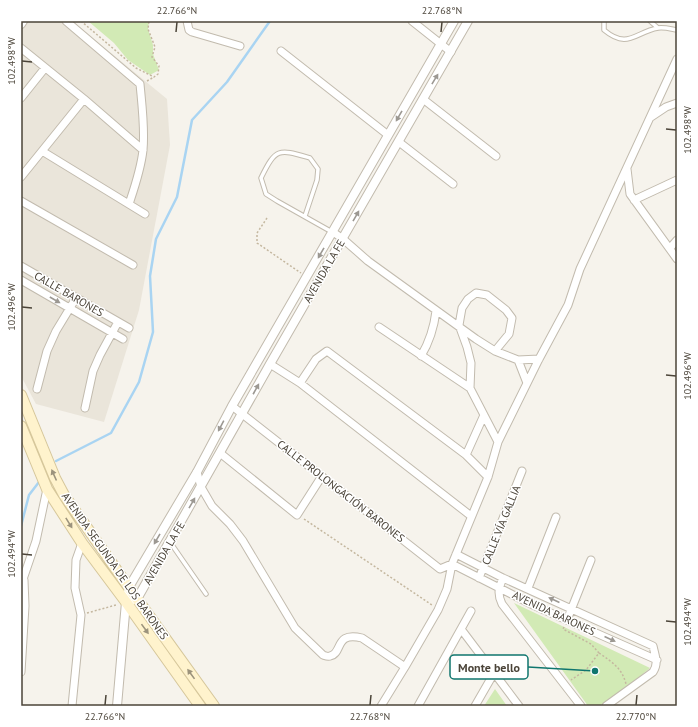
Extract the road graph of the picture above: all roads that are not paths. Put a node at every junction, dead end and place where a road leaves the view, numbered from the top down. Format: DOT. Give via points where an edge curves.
graph roads {
  1 [pos="23,21"];
  2 [pos="66,21"];
  3 [pos="187,21"];
  4 [pos="412,21"];
  5 [pos="454,21"];
  6 [pos="468,21"];
  7 [pos="604,21"];
  8 [pos="650,21"];
  9 [pos="21,24"];
  10 [pos="658,28"];
  11 [pos="677,30"];
  12 [pos="441,44"];
  13 [pos="240,46"];
  14 [pos="21,48"];
  15 [pos="281,51"];
  16 [pos="451,52"];
  17 [pos="677,59"];
  18 [pos="45,68"];
  19 [pos="21,98"];
  20 [pos="84,99"];
  21 [pos="422,99"];
  22 [pos="677,103"];
  23 [pos="650,118"];
  24 [pos="388,135"];
  25 [pos="399,142"];
  26 [pos="143,150"];
  27 [pos="42,151"];
  28 [pos="496,156"];
  29 [pos="627,167"];
  30 [pos="21,177"];
  31 [pos="677,180"];
  32 [pos="453,184"];
  33 [pos="21,200"];
  34 [pos="634,200"];
  35 [pos="129,204"];
  36 [pos="145,214"];
  37 [pos="305,216"];
  38 [pos="333,232"];
  39 [pos="343,239"];
  40 [pos="677,240"];
  41 [pos="670,248"];
  42 [pos="677,259"];
  43 [pos="133,265"];
  44 [pos="21,266"];
  45 [pos="30,271"];
  46 [pos="22,283"];
  47 [pos="76,298"];
  48 [pos="70,309"];
  49 [pos="436,311"];
  50 [pos="118,322"];
  51 [pos="459,326"];
  52 [pos="379,327"];
  53 [pos="129,328"];
  54 [pos="111,332"];
  55 [pos="123,339"];
  56 [pos="496,351"];
  57 [pos="421,356"];
  58 [pos="539,359"];
  59 [pos="518,360"];
  60 [pos="270,364"];
  61 [pos="300,383"];
  62 [pos="527,383"];
  63 [pos="470,388"];
  64 [pos="36,389"];
  65 [pos="21,395"];
  66 [pos="232,406"];
  67 [pos="84,408"];
  68 [pos="243,414"];
  69 [pos="484,415"];
  70 [pos="21,426"];
  71 [pos="498,442"];
  72 [pos="220,453"];
  73 [pos="466,455"];
  74 [pos="522,471"];
  75 [pos="197,472"];
  76 [pos="322,476"];
  77 [pos="488,476"];
  78 [pos="201,487"];
  79 [pos="47,489"];
  80 [pos="471,516"];
  81 [pos="556,517"];
  82 [pos="170,542"];
  83 [pos="82,543"];
  84 [pos="456,554"];
  85 [pos="592,560"];
  86 [pos="452,564"];
  87 [pos="484,568"];
  88 [pos="479,578"];
  89 [pos="503,578"];
  90 [pos="22,582"];
  91 [pos="129,587"];
  92 [pos="499,588"];
  93 [pos="528,588"];
  94 [pos="206,594"];
  95 [pos="137,599"];
  96 [pos="126,602"];
  97 [pos="572,609"];
  98 [pos="471,611"];
  99 [pos="567,620"];
  100 [pos="461,629"];
  101 [pos="656,660"];
  102 [pos="405,667"];
  103 [pos="21,672"];
  104 [pos="494,673"];
  105 [pos="196,704"];
  106 [pos="72,706"];
  107 [pos="117,706"];
  108 [pos="214,706"];
  109 [pos="381,706"];
  110 [pos="418,706"];
  111 [pos="475,706"];
  112 [pos="519,706"];
  113 [pos="581,706"];
  114 [pos="606,706"];
  1 -- 9 [label="street"];
  2 -- 26 [label="street" via="140,84"];
  3 -- 13 [label="street" via="192,32"];
  4 -- 12 [label="street"];
  5 -- 12 [label="street, AVENIDA LA FE"];
  6 -- 16 [label="street, AVENIDA LA FE"];
  7 -- 10 [label="lane" via="604,30 612,37 624,40"];
  8 -- 10 [label="lane"];
  10 -- 11 [label="lane"];
  12 -- 16 [label="street"];
  12 -- 24 [label="street, AVENIDA LA FE, one-way"];
  14 -- 18 [label="street"];
  15 -- 24 [label="street"];
  21 -- 16 [label="street, AVENIDA LA FE, one-way"];
  17 -- 23 [label="street"];
  18 -- 19 [label="street"];
  18 -- 20 [label="street"];
  20 -- 26 [label="street"];
  20 -- 27 [label="street"];
  21 -- 25 [label="street, AVENIDA LA FE"];
  21 -- 28 [label="street"];
  22 -- 23 [label="street"];
  23 -- 29 [label="street"];
  24 -- 38 [label="street, AVENIDA LA FE"];
  25 -- 32 [label="street"];
  39 -- 25 [label="street, AVENIDA LA FE, one-way"];
  26 -- 35 [label="street" via="138,179"];
  27 -- 30 [label="street"];
  27 -- 35 [label="street"];
  29 -- 34 [label="street" via="630,194"];
  29 -- 58 [label="street" via="580,269 568,305"];
  31 -- 34 [label="street"];
  33 -- 43 [label="street"];
  34 -- 41 [label="street"];
  35 -- 36 [label="street"];
  37 -- 37 [label="lane" via="266,194 261,178 276,154 287,151 310,158 318,169"];
  37 -- 38 [label="lane"];
  38 -- 39 [label="street"];
  38 -- 66 [label="street, AVENIDA LA FE, one-way"];
  39 -- 49 [label="street"];
  39 -- 60 [label="street, AVENIDA LA FE"];
  40 -- 41 [label="street"];
  41 -- 42 [label="street"];
  44 -- 45 [label="street, CALLE BARONES"];
  45 -- 46 [label="street"];
  45 -- 47 [label="street, CALLE BARONES"];
  46 -- 48 [label="street, CALLE BARONES, one-way"];
  47 -- 48 [label="street"];
  47 -- 50 [label="street, CALLE BARONES"];
  48 -- 54 [label="street, CALLE BARONES"];
  48 -- 64 [label="street" via="47,351"];
  49 -- 51 [label="street"];
  49 -- 57 [label="street" via="429,342"];
  50 -- 53 [label="street, CALLE BARONES"];
  50 -- 54 [label="street"];
  51 -- 56 [label="street"];
  51 -- 56 [label="street" via="462,308 468,299 476,293 487,295 512,318 509,334"];
  51 -- 63 [label="street" via="467,347"];
  52 -- 57 [label="street"];
  54 -- 55 [label="street, CALLE BARONES"];
  54 -- 67 [label="street" via="93,371"];
  56 -- 59 [label="street"];
  57 -- 63 [label="street"];
  58 -- 59 [label="street"];
  58 -- 62 [label="street"];
  59 -- 62 [label="street"];
  60 -- 61 [label="street"];
  68 -- 60 [label="street, AVENIDA LA FE, one-way"];
  61 -- 73 [label="street" via="316,359 327,351"];
  61 -- 80 [label="street"];
  62 -- 71 [label="street"];
  63 -- 69 [label="street"];
  91 -- 65 [label="main road, AVENIDA SEGUNDA DE LOS BARONES, one-way" via="79,517 55,478"];
  66 -- 68 [label="street, CALLE PROLONGACIÓN BARONES"];
  66 -- 75 [label="street, AVENIDA LA FE, one-way"];
  68 -- 72 [label="street, AVENIDA LA FE"];
  68 -- 76 [label="street, CALLE PROLONGACIÓN BARONES"];
  69 -- 71 [label="street"];
  69 -- 73 [label="street"];
  70 -- 79 [label="main road, AVENIDA SEGUNDA DE LOS BARONES"];
  71 -- 77 [label="street"];
  72 -- 76 [label="street" via="297,515"];
  72 -- 78 [label="street, AVENIDA LA FE"];
  73 -- 77 [label="street"];
  74 -- 87 [label="street, CALLE VÍA GALLIA"];
  75 -- 78 [label="street"];
  75 -- 91 [label="street, AVENIDA LA FE, one-way"];
  76 -- 86 [label="street, CALLE PROLONGACIÓN BARONES" via="440,569"];
  77 -- 80 [label="street"];
  82 -- 78 [label="street, AVENIDA LA FE, one-way"];
  78 -- 102 [label="street" via="212,506 243,541 295,628 323,655 334,654 342,641 354,636 362,638"];
  79 -- 83 [label="main road, AVENIDA SEGUNDA DE LOS BARONES, one-way"];
  79 -- 90 [label="street" via="36,541"];
  80 -- 84 [label="street"];
  81 -- 93 [label="street"];
  82 -- 94 [label="lane"];
  82 -- 95 [label="street, AVENIDA LA FE"];
  83 -- 96 [label="main road, AVENIDA SEGUNDA DE LOS BARONES"];
  83 -- 106 [label="street" via="76,560 75,588 81,615"];
  84 -- 86 [label="street"];
  84 -- 87 [label="street, AVENIDA BARONES"];
  85 -- 97 [label="street"];
  86 -- 88 [label="street, AVENIDA BARONES"];
  86 -- 102 [label="street" via="447,589 438,610"];
  87 -- 88 [label="street, CALLE VÍA GALLIA"];
  87 -- 89 [label="street, AVENIDA BARONES"];
  88 -- 92 [label="street, AVENIDA BARONES"];
  89 -- 92 [label="street"];
  89 -- 93 [label="street, AVENIDA BARONES"];
  90 -- 103 [label="street" via="25,606"];
  91 -- 95 [label="main road, AVENIDA SEGUNDA DE LOS BARONES"];
  91 -- 96 [label="street, AVENIDA LA FE"];
  92 -- 99 [label="street, AVENIDA BARONES"];
  92 -- 113 [label="street" via="502,604"];
  97 -- 93 [label="street, AVENIDA BARONES, one-way"];
  95 -- 96 [label="street"];
  108 -- 95 [label="main road, AVENIDA SEGUNDA DE LOS BARONES, one-way"];
  96 -- 105 [label="main road, AVENIDA SEGUNDA DE LOS BARONES, one-way"];
  96 -- 107 [label="street, AVENIDA LA FE"];
  97 -- 99 [label="street"];
  97 -- 101 [label="street, AVENIDA BARONES" via="653,646"];
  98 -- 100 [label="street"];
  99 -- 101 [label="street, AVENIDA BARONES, one-way"];
  100 -- 104 [label="street"];
  100 -- 110 [label="street"];
  101 -- 114 [label="street" via="656,667 652,672"];
  102 -- 109 [label="street"];
  104 -- 111 [label="street"];
  104 -- 112 [label="street"];
}
